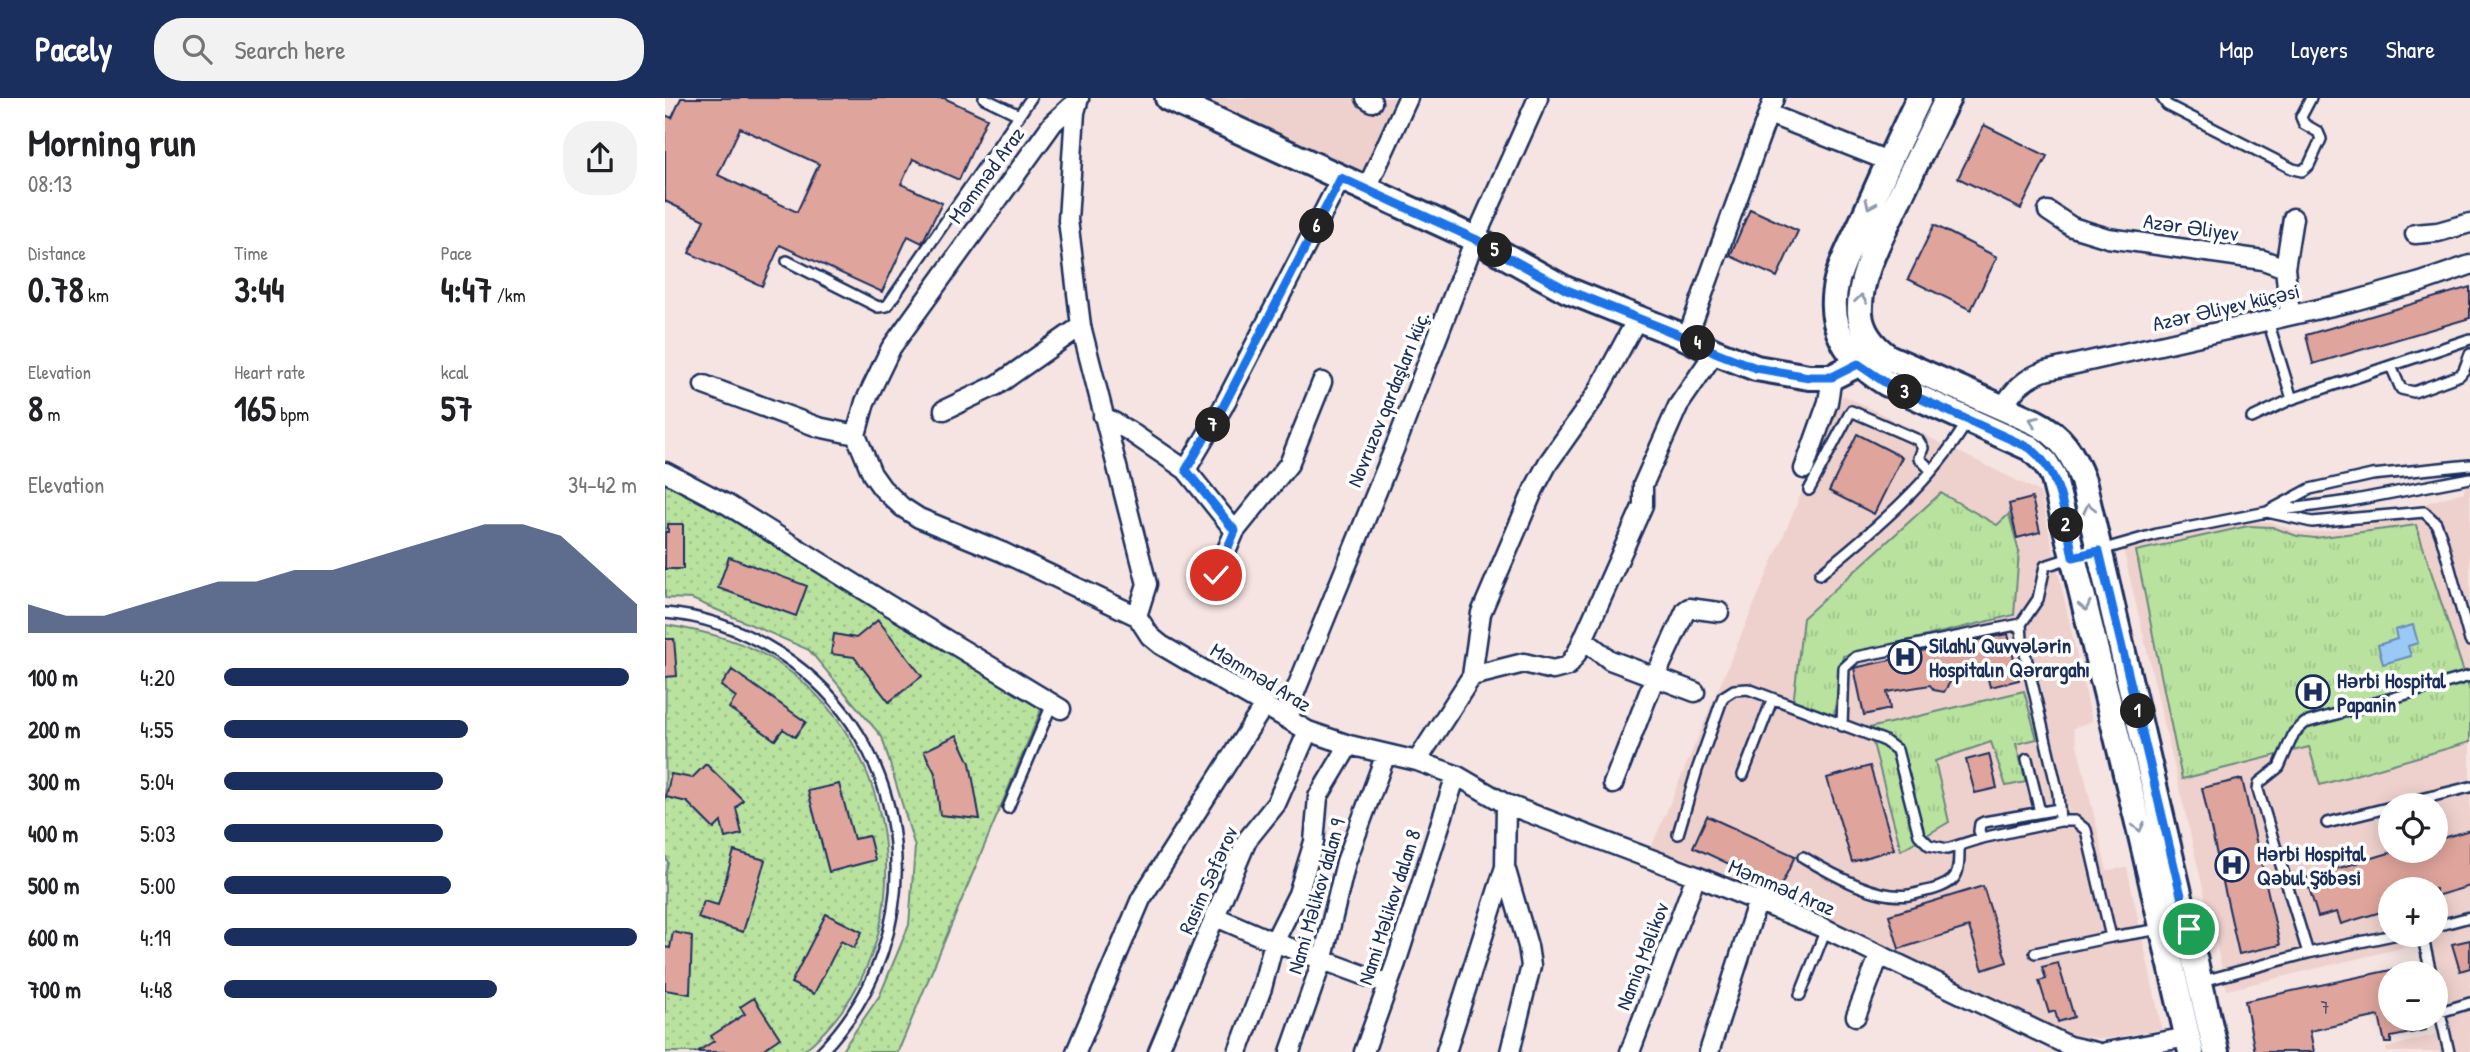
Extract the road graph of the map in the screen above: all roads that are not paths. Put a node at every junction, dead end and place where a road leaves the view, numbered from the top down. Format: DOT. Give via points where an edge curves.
graph roads {
  1 [pos="984,98"];
  2 [pos="1031,98"];
  3 [pos="1079,98"];
  4 [pos="1168,98"];
  5 [pos="1408,98"];
  6 [pos="1538,98"];
  7 [pos="1919,98"];
  8 [pos="1948,98"];
  9 [pos="2162,98"];
  10 [pos="2311,98"];
  11 [pos="1771,106"];
  12 [pos="1019,115"];
  13 [pos="1888,161"];
  14 [pos="1341,178"];
  15 [pos="1367,188"];
  16 [pos="2047,211"];
  17 [pos="2293,218"];
  18 [pos="2470,223"];
  19 [pos="2416,234"];
  20 [pos="1475,239"];
  21 [pos="787,261"];
  22 [pos="2470,265"];
  23 [pos="2285,268"];
  24 [pos="2290,315"];
  25 [pos="1637,319"];
  26 [pos="2268,321"];
  27 [pos="1081,326"];
  28 [pos="1687,338"];
  29 [pos="2470,339"];
  30 [pos="1715,352"];
  31 [pos="2470,354"];
  32 [pos="1866,355"];
  33 [pos="2391,366"];
  34 [pos="1832,377"];
  35 [pos="1322,382"];
  36 [pos="704,385"];
  37 [pos="2292,399"];
  38 [pos="2003,407"];
  39 [pos="944,410"];
  40 [pos="1104,416"];
  41 [pos="2252,418"];
  42 [pos="1968,420"];
  43 [pos="856,435"];
  44 [pos="2470,465"];
  45 [pos="1804,469"];
  46 [pos="1186,470"];
  47 [pos="1931,470"];
  48 [pos="665,472"];
  49 [pos="2470,478"];
  50 [pos="1809,490"];
  51 [pos="2267,512"];
  52 [pos="1235,531"];
  53 [pos="2099,551"];
  54 [pos="2073,557"];
  55 [pos="1820,574"];
  56 [pos="1216,575"];
  57 [pos="1719,612"];
  58 [pos="665,613"];
  59 [pos="1137,616"];
  60 [pos="2021,624"];
  61 [pos="1583,639"];
  62 [pos="2470,641"];
  63 [pos="1472,676"];
  64 [pos="2470,676"];
  65 [pos="1655,677"];
  66 [pos="1695,692"];
  67 [pos="1772,700"];
  68 [pos="1265,704"];
  69 [pos="1057,706"];
  70 [pos="1290,720"];
  71 [pos="1842,726"];
  72 [pos="1308,731"];
  73 [pos="1349,745"];
  74 [pos="1386,754"];
  75 [pos="2027,759"];
  76 [pos="1417,761"];
  77 [pos="1456,775"];
  78 [pos="1743,775"];
  79 [pos="1613,784"];
  80 [pos="2470,787"];
  81 [pos="2446,793"];
  82 [pos="1506,804"];
  83 [pos="1008,808"];
  84 [pos="2059,809"];
  85 [pos="2378,810"];
  86 [pos="2040,812"];
  87 [pos="2060,821"];
  88 [pos="2327,823"];
  89 [pos="1678,834"];
  90 [pos="1982,838"];
  91 [pos="1959,847"];
  92 [pos="1803,856"];
  93 [pos="1505,867"];
  94 [pos="1696,876"];
  95 [pos="1758,900"];
  96 [pos="1216,916"];
  97 [pos="2470,917"];
  98 [pos="2448,923"];
  99 [pos="1826,929"];
  100 [pos="2163,929"];
  101 [pos="2111,937"];
  102 [pos="2378,938"];
  103 [pos="1274,942"];
  104 [pos="2035,953"];
  105 [pos="2308,954"];
  106 [pos="1879,956"];
  107 [pos="1323,958"];
  108 [pos="2201,981"];
  109 [pos="1388,984"];
  110 [pos="1800,995"];
  111 [pos="2470,1003"];
  112 [pos="2448,1010"];
  113 [pos="1856,1016"];
  114 [pos="2444,1031"];
  115 [pos="2189,1045"];
  116 [pos="2067,1049"];
  117 [pos="821,1052"];
  118 [pos="1076,1052"];
  119 [pos="1157,1052"];
  120 [pos="1238,1052"];
  121 [pos="1290,1052"];
  122 [pos="1364,1052"];
  123 [pos="1446,1052"];
  124 [pos="1510,1052"];
  125 [pos="1630,1052"];
  126 [pos="1709,1052"];
  127 [pos="2096,1052"];
  128 [pos="2106,1052"];
  129 [pos="2217,1052"];
  130 [pos="2449,1052"];
  1 -- 12 [label="lane"];
  2 -- 12 [label="lane"];
  3 -- 27 [label="street" via="1068,220"];
  3 -- 43 [label="street, Məmməd Araz" via="1053,123 891,348 865,402"];
  4 -- 14 [label="main road"];
  5 -- 15 [label="street"];
  6 -- 20 [label="street, Novruzov qardaşları küç."];
  7 -- 13 [label="main road"];
  32 -- 8 [label="main road, one-way" via="1868,337 1860,315 1862,289"];
  9 -- 10 [label="lane" via="2167,105 2302,171 2321,139 2301,117"];
  11 -- 13 [label="street"];
  11 -- 28 [label="street"];
  12 -- 21 [label="lane" via="887,306 878,307"];
  13 -- 32 [label="main road, one-way" via="1836,287 1834,309 1843,343"];
  14 -- 15 [label="main road"];
  14 -- 46 [label="street"];
  15 -- 20 [label="main road"];
  16 -- 23 [label="street, Azər Əliyev" via="2072,227 2108,239 2263,260"];
  17 -- 23 [label="street"];
  18 -- 19 [label="street"];
  20 -- 25 [label="main road" via="1567,290"];
  20 -- 70 [label="street, Novruzov qardaşları küç." via="1291,702"];
  22 -- 24 [label="street, Azər Əliyev küçəsi" via="2397,289"];
  23 -- 24 [label="street"];
  24 -- 26 [label="street, Azər Əliyev küçəsi"];
  25 -- 28 [label="main road"];
  25 -- 63 [label="street" via="1596,395 1534,489 1481,613"];
  26 -- 37 [label="lane"];
  26 -- 38 [label="street, Azər Əliyev küçəsi" via="2045,371 2019,385"];
  27 -- 39 [label="street" via="997,385"];
  27 -- 40 [label="street"];
  28 -- 30 [label="main road"];
  29 -- 33 [label="lane"];
  30 -- 34 [label="main road" via="1756,368"];
  30 -- 61 [label="street" via="1678,406 1643,485 1643,505"];
  31 -- 33 [label="lane" via="2459,375 2414,393 2401,389"];
  32 -- 34 [label="main road"];
  32 -- 38 [label="main road" via="1902,364"];
  32 -- 42 [label="main road" via="1886,383"];
  33 -- 37 [label="lane"];
  34 -- 45 [label="street"];
  35 -- 52 [label="street" via="1289,464"];
  36 -- 43 [label="street" via="818,427"];
  37 -- 41 [label="lane"];
  53 -- 38 [label="main road, one-way" via="2078,470 2062,441 2049,429"];
  40 -- 46 [label="street"];
  40 -- 59 [label="street" via="1147,584"];
  42 -- 47 [label="lane"];
  42 -- 54 [label="main road" via="2030,448 2045,462 2059,492"];
  43 -- 59 [label="street, Məmməd Araz" via="882,488 919,519 1002,552"];
  44 -- 51 [label="lane" via="2414,469 2310,489"];
  46 -- 52 [label="street"];
  47 -- 50 [label="lane" via="1919,458 1923,448 1918,440 1855,410"];
  47 -- 55 [label="lane" via="1871,532"];
  48 -- 69 [label="street" via="729,505"];
  49 -- 51 [label="lane"];
  51 -- 53 [label="lane"];
  51 -- 62 [label="lane" via="2312,522 2424,512 2441,536"];
  52 -- 56 [label="street"];
  53 -- 54 [label="main road"];
  53 -- 108 [label="main road"];
  54 -- 60 [label="lane" via="2043,568 2038,599"];
  54 -- 100 [label="main road, one-way"];
  57 -- 65 [label="street" via="1686,610"];
  58 -- 117 [label="lane" via="722,624 795,663 853,724 888,799 897,854 892,923 862,1001"];
  59 -- 68 [label="street, Məmməd Araz" via="1161,645"];
  60 -- 71 [label="lane" via="1856,657 1844,668"];
  60 -- 84 [label="lane"];
  61 -- 63 [label="street" via="1568,666 1561,669 1524,663"];
  61 -- 65 [label="street" via="1610,660"];
  63 -- 76 [label="street"];
  64 -- 105 [label="lane" via="2305,723 2294,733 2279,767 2259,783"];
  65 -- 66 [label="street"];
  65 -- 79 [label="street"];
  67 -- 71 [label="lane"];
  67 -- 78 [label="lane"];
  67 -- 89 [label="lane" via="1748,689 1723,697"];
  68 -- 70 [label="street, Məmməd Araz"];
  68 -- 118 [label="street" via="1141,899"];
  69 -- 83 [label="lane"];
  70 -- 72 [label="street, Məmməd Araz"];
  71 -- 91 [label="lane" via="1883,740 1897,750 1919,835 1929,845"];
  72 -- 73 [label="street, Məmməd Araz"];
  72 -- 96 [label="street, Rasim Səfərov" via="1276,804 1247,840"];
  73 -- 74 [label="street, Məmməd Araz"];
  73 -- 103 [label="street" via="1318,797 1314,842 1298,894"];
  74 -- 76 [label="street, Məmməd Araz"];
  74 -- 107 [label="street, Nami Məlikov dalan 9" via="1346,862"];
  75 -- 86 [label="lane"];
  76 -- 77 [label="street, Məmməd Araz"];
  77 -- 82 [label="street, Məmməd Araz"];
  77 -- 109 [label="street, Nami Məlikov dalan 8"];
  80 -- 81 [label="lane"];
  82 -- 93 [label="street"];
  82 -- 94 [label="street, Məmməd Araz"];
  84 -- 86 [label="lane"];
  84 -- 87 [label="lane"];
  85 -- 88 [label="lane"];
  86 -- 90 [label="lane" via="1984,822 1979,831"];
  87 -- 90 [label="lane"];
  87 -- 101 [label="lane" via="2075,821 2087,830"];
  90 -- 91 [label="lane"];
  91 -- 92 [label="lane" via="1954,880 1907,895 1878,894"];
  93 -- 123 [label="street"];
  93 -- 124 [label="street" via="1531,966"];
  94 -- 95 [label="street, Məmməd Araz"];
  94 -- 125 [label="street, Namiq Məlikov"];
  95 -- 99 [label="street, Məmməd Araz"];
  95 -- 126 [label="street"];
  96 -- 103 [label="street"];
  96 -- 119 [label="street, Rasim Səfərov"];
  97 -- 98 [label="lane"];
  99 -- 106 [label="street, Məmməd Araz"];
  99 -- 110 [label="lane"];
  100 -- 101 [label="lane"];
  100 -- 115 [label="main road"];
  101 -- 104 [label="lane"];
  102 -- 105 [label="lane"];
  103 -- 107 [label="street"];
  103 -- 120 [label="street"];
  105 -- 108 [label="lane"];
  106 -- 113 [label="street"];
  106 -- 116 [label="street, Məmməd Araz"];
  107 -- 109 [label="street"];
  107 -- 121 [label="street, Nami Məlikov dalan 9"];
  108 -- 129 [label="main road"];
  109 -- 122 [label="street, Nami Məlikov dalan 8"];
  111 -- 112 [label="lane"];
  114 -- 130 [label="lane"];
  115 -- 128 [label="street"];
  116 -- 127 [label="street, Məmməd Araz"];
}
